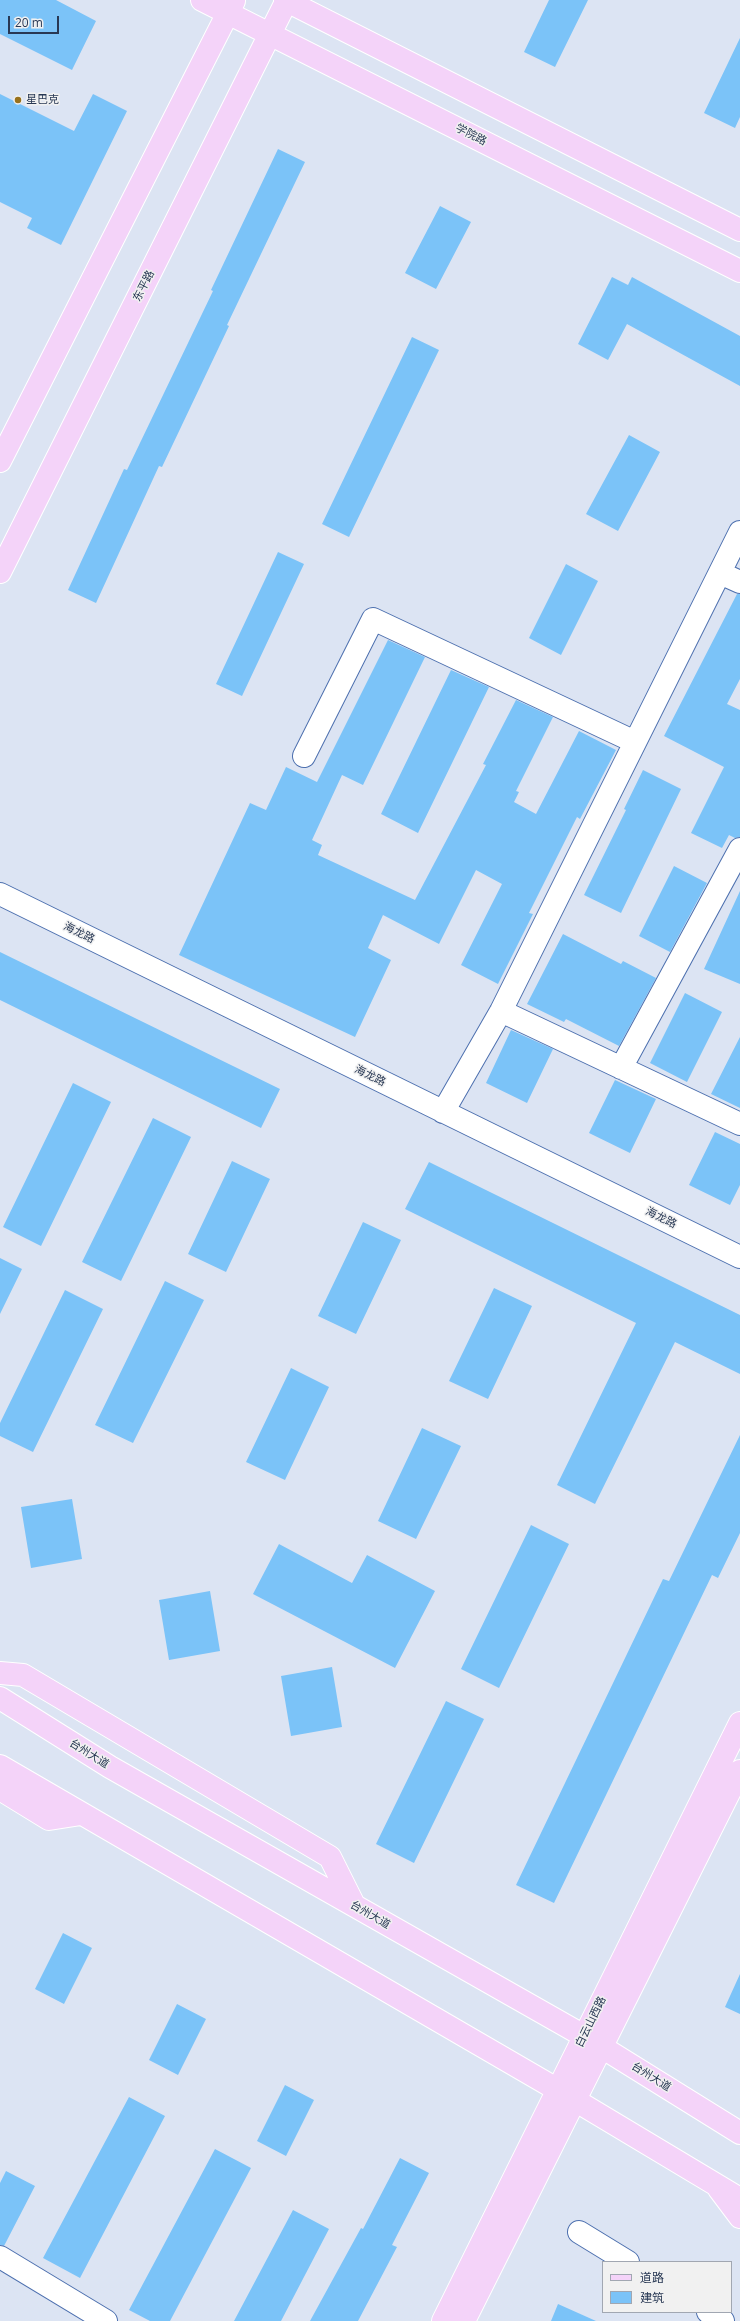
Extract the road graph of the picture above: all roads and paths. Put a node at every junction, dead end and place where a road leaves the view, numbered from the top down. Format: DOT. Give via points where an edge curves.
graph roads {
  1 [pos="202,0"];
  2 [pos="287,0"];
  3 [pos="231,7"];
  4 [pos="271,33"];
  5 [pos="740,230"];
  6 [pos="740,271"];
  7 [pos="0,461"];
  8 [pos="740,532"];
  9 [pos="0,572"];
  10 [pos="720,573"];
  11 [pos="740,582"];
  12 [pos="635,742"];
  13 [pos="304,756"];
  14 [pos="740,849"];
  15 [pos="0,894"];
  16 [pos="501,1011"];
  17 [pos="621,1068"];
  18 [pos="443,1112"];
  19 [pos="740,1124"];
  20 [pos="740,1257"];
  21 [pos="0,1673"];
  22 [pos="0,1698"];
  23 [pos="740,1722"];
  24 [pos="0,1766"];
  25 [pos="740,1771"];
  26 [pos="0,1789"];
  27 [pos="81,1814"];
  28 [pos="354,1906"];
  29 [pos="593,2042"];
  30 [pos="566,2095"];
  31 [pos="740,2133"];
  32 [pos="715,2184"];
  33 [pos="740,2198"];
  34 [pos="740,2217"];
  35 [pos="579,2232"];
  36 [pos="0,2257"];
  37 [pos="626,2261"];
  38 [pos="710,2313"];
  39 [pos="106,2321"];
  40 [pos="443,2321"];
  41 [pos="464,2321"];
  42 [pos="723,2321"];
  1 -- 3 [label="main road, 学院路"];
  2 -- 4 [label="main road, 东平路"];
  2 -- 5 [label="main road"];
  3 -- 4 [label="main road, 学院路"];
  3 -- 7 [label="main road"];
  4 -- 6 [label="main road, 学院路"];
  4 -- 9 [label="main road, 东平路"];
  8 -- 10 [label="street"];
  10 -- 11 [label="street"];
  10 -- 12 [label="street"];
  12 -- 13 [label="street" via="373,619"];
  12 -- 16 [label="street"];
  14 -- 17 [label="street"];
  15 -- 18 [label="street, 海龙路"];
  16 -- 17 [label="street"];
  16 -- 18 [label="street"];
  17 -- 19 [label="street"];
  18 -- 20 [label="street, 海龙路"];
  21 -- 28 [label="main road" via="23,1675 330,1857"];
  22 -- 28 [label="main road, 台州大道" via="110,1767"];
  23 -- 29 [label="main road, 白云山西路"];
  24 -- 27 [label="main road"];
  25 -- 29 [label="main road, 白云山西路"];
  26 -- 27 [label="main road" via="49,1819"];
  27 -- 30 [label="main road"];
  28 -- 29 [label="main road, 台州大道"];
  29 -- 30 [label="main road, 白云山西路"];
  29 -- 31 [label="main road, 台州大道"];
  30 -- 32 [label="main road"];
  30 -- 40 [label="main road, 白云山西路"];
  30 -- 41 [label="main road, 白云山西路"];
  32 -- 33 [label="main road"];
  32 -- 34 [label="main road"];
  35 -- 37 [label="street"];
  36 -- 39 [label="street"];
  38 -- 42 [label="street"];
}
